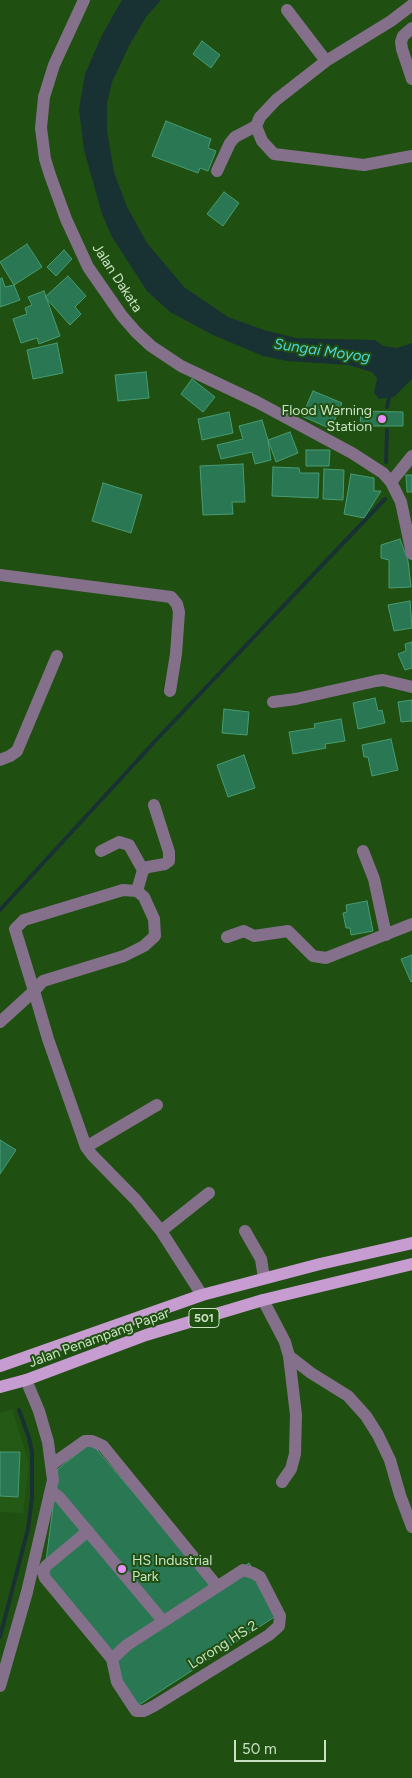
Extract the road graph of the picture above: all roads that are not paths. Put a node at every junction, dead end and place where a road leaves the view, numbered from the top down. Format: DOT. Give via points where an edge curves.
graph roads {
  1 [pos="84,0"];
  2 [pos="412,5"];
  3 [pos="287,10"];
  4 [pos="412,28"];
  5 [pos="326,61"];
  6 [pos="412,79"];
  7 [pos="256,126"];
  8 [pos="412,156"];
  9 [pos="217,171"];
  10 [pos="412,456"];
  11 [pos="392,482"];
  12 [pos="406,502"];
  13 [pos="412,554"];
  14 [pos="0,575"];
  15 [pos="57,656"];
  16 [pos="412,686"];
  17 [pos="170,691"];
  18 [pos="274,702"];
  19 [pos="0,760"];
  20 [pos="154,805"];
  21 [pos="101,851"];
  22 [pos="363,851"];
  23 [pos="143,870"];
  24 [pos="137,891"];
  25 [pos="412,924"];
  26 [pos="386,934"];
  27 [pos="227,937"];
  28 [pos="34,991"];
  29 [pos="0,1022"];
  30 [pos="157,1105"];
  31 [pos="86,1147"];
  32 [pos="209,1193"];
  33 [pos="161,1231"];
  34 [pos="245,1231"];
  35 [pos="412,1243"];
  36 [pos="412,1264"];
  37 [pos="264,1278"];
  38 [pos="202,1295"];
  39 [pos="263,1300"];
  40 [pos="289,1356"];
  41 [pos="0,1366"];
  42 [pos="26,1380"];
  43 [pos="0,1387"];
  44 [pos="51,1465"];
  45 [pos="282,1482"];
  46 [pos="51,1491"];
  47 [pos="412,1527"];
  48 [pos="88,1531"];
  49 [pos="217,1586"];
  50 [pos="163,1621"];
  51 [pos="112,1659"];
  52 [pos="0,1686"];
  1 -- 11 [label="street, Jalan Dakata" via="40,93 42,143 50,175 88,267 112,304 151,346 181,366 352,453"];
  2 -- 5 [label="street"];
  3 -- 5 [label="street"];
  4 -- 6 [label="street" via="402,36 401,42"];
  5 -- 7 [label="street" via="276,100"];
  7 -- 8 [label="street" via="262,141 274,154 364,165"];
  7 -- 9 [label="street" via="230,143"];
  10 -- 11 [label="street"];
  11 -- 12 [label="street, Jalan Dakata"];
  12 -- 13 [label="street, Jalan Dakata"];
  14 -- 17 [label="street" via="171,597 179,612"];
  15 -- 19 [label="street" via="17,751"];
  16 -- 18 [label="street" via="383,680"];
  20 -- 23 [label="street" via="169,861"];
  21 -- 23 [label="street" via="119,842 129,845"];
  22 -- 26 [label="street" via="374,879"];
  23 -- 24 [label="street"];
  24 -- 28 [label="street" via="144,897 154,919 155,936 124,956 43,981"];
  24 -- 28 [label="street" via="123,890 24,920 15,929"];
  25 -- 26 [label="street"];
  26 -- 27 [label="street" via="326,958 313,956 288,931 254,936 244,931"];
  28 -- 29 [label="street"];
  28 -- 31 [label="street"];
  30 -- 31 [label="street"];
  31 -- 33 [label="street"];
  32 -- 33 [label="street"];
  33 -- 38 [label="street"];
  34 -- 37 [label="street" via="261,1259"];
  35 -- 37 [label="main road, Jalan Penampang Papar / 501"];
  36 -- 39 [label="main road, Jalan Penampang Papar / 501"];
  37 -- 38 [label="main road, Jalan Penampang Papar / 501"];
  38 -- 41 [label="main road, Jalan Penampang Papar / 501"];
  39 -- 40 [label="street"];
  39 -- 42 [label="main road, Jalan Penampang Papar / 501" via="146,1335"];
  40 -- 45 [label="street" via="296,1415 295,1454"];
  40 -- 47 [label="street" via="348,1396 366,1416 390,1460"];
  42 -- 43 [label="main road, Jalan Penampang Papar / 501"];
  42 -- 44 [label="street" via="39,1411"];
  44 -- 46 [label="street"];
  44 -- 49 [label="street" via="85,1441 92,1440 103,1446"];
  46 -- 48 [label="street"];
  46 -- 52 [label="street"];
  48 -- 50 [label="street"];
  48 -- 51 [label="street" via="46,1566 44,1578"];
  49 -- 50 [label="street, Lorong HS 2"];
  49 -- 51 [label="street, Lorong HS 2" via="243,1570 260,1577 279,1614 279,1626 144,1711 136,1711 117,1682"];
  50 -- 51 [label="street, Lorong HS 2"];
}
